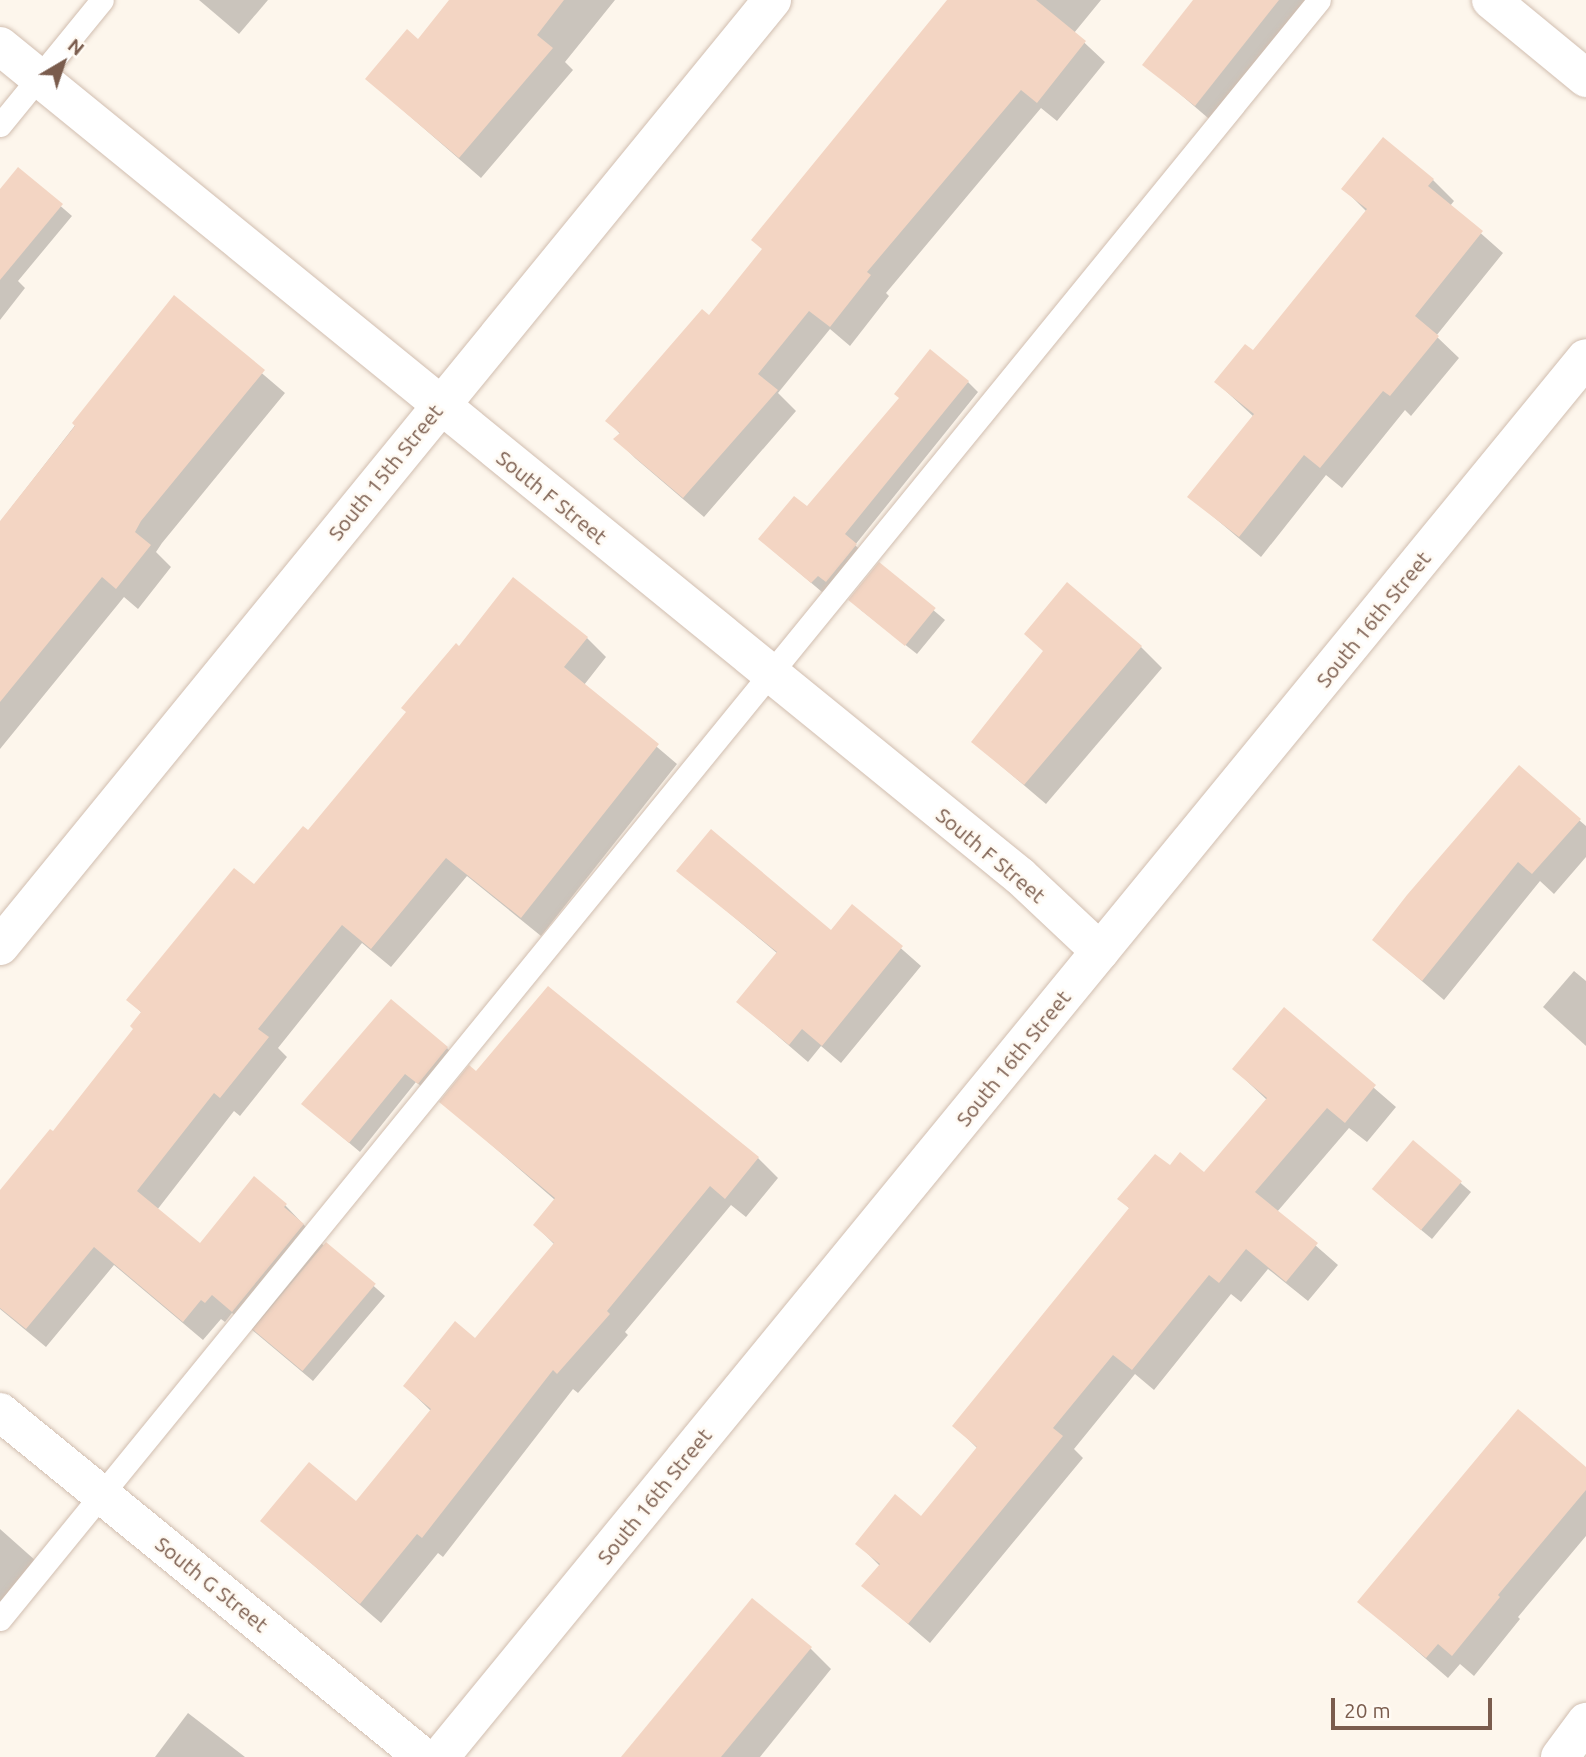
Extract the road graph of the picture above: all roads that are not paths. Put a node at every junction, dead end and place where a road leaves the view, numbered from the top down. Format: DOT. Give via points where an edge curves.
graph roads {
  1 [pos="102,0"];
  2 [pos="772,0"];
  3 [pos="1319,0"];
  4 [pos="1491,0"];
  5 [pos="0,46"];
  6 [pos="39,78"];
  7 [pos="1586,78"];
  8 [pos="0,125"];
  9 [pos="1586,358"];
  10 [pos="439,405"];
  11 [pos="770,673"];
  12 [pos="0,946"];
  13 [pos="1100,951"];
  14 [pos="0,1412"];
  15 [pos="103,1496"];
  16 [pos="0,1619"];
  17 [pos="1586,1722"];
  18 [pos="423,1757"];
  19 [pos="440,1757"];
  20 [pos="1560,1757"];
  1 -- 6 [label="lane"];
  2 -- 10 [label="street, South 15th Street"];
  3 -- 11 [label="lane"];
  4 -- 7 [label="street"];
  5 -- 6 [label="street, South F Street"];
  6 -- 8 [label="lane"];
  6 -- 10 [label="street, South F Street"];
  9 -- 13 [label="street, South 16th Street"];
  10 -- 11 [label="street, South F Street"];
  10 -- 12 [label="street, South 15th Street"];
  11 -- 13 [label="street, South F Street" via="1020,876"];
  11 -- 15 [label="lane"];
  13 -- 19 [label="street, South 16th Street"];
  14 -- 15 [label="street, South G Street"];
  15 -- 16 [label="lane"];
  15 -- 18 [label="street, South G Street"];
  17 -- 20 [label="street"];
}
